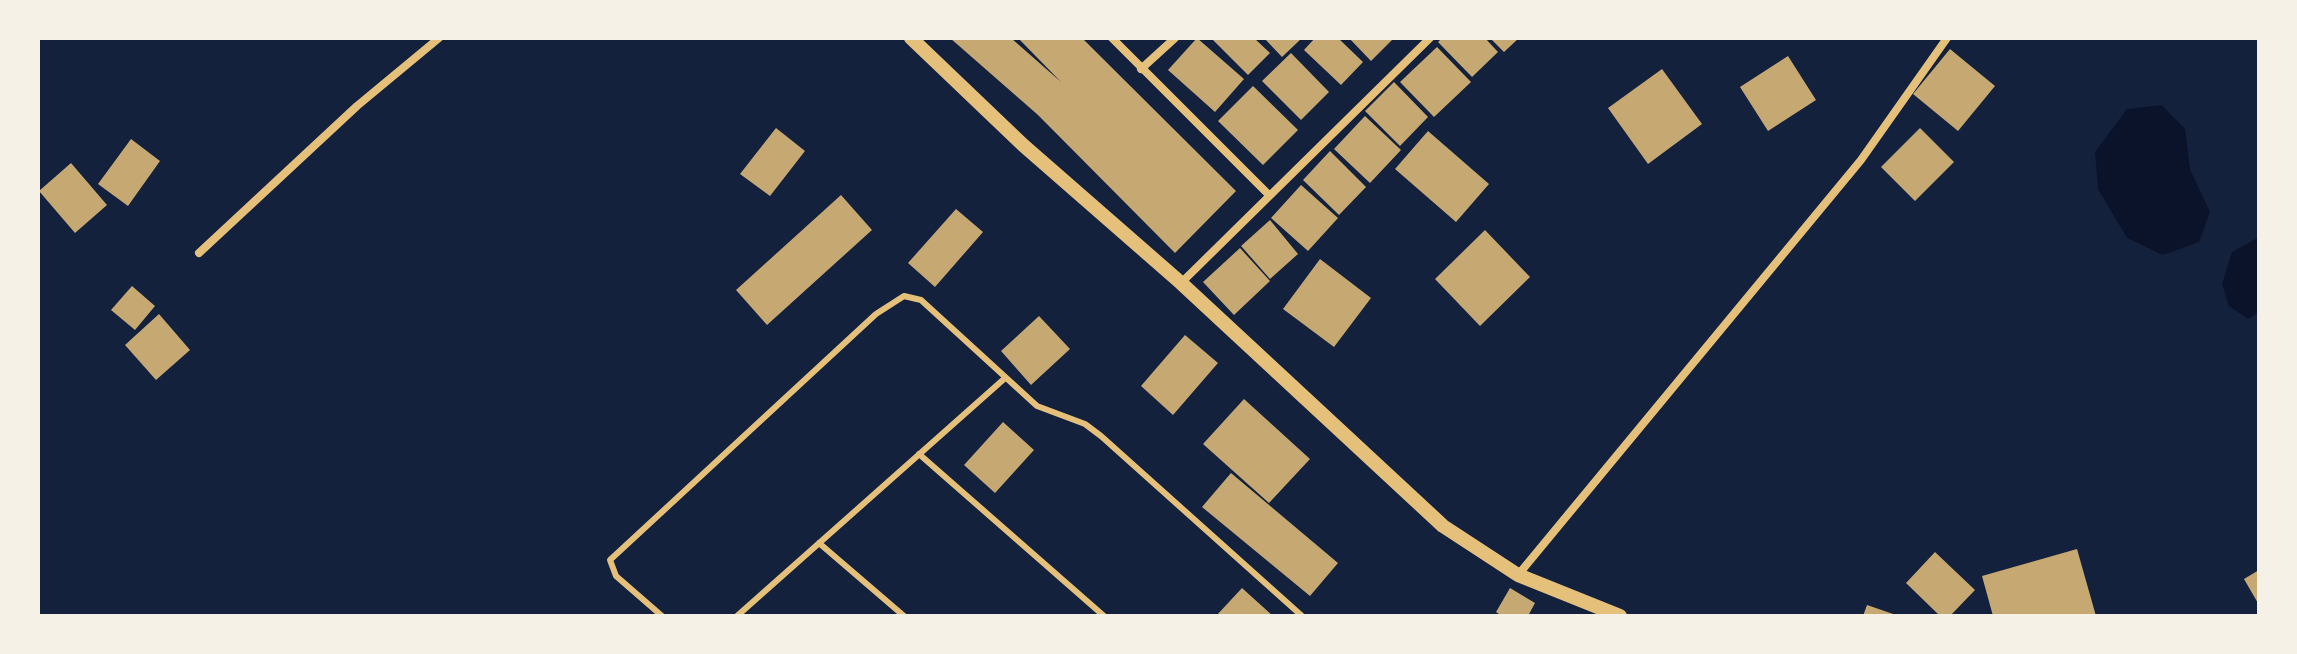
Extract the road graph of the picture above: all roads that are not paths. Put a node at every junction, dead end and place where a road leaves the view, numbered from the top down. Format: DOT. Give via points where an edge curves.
graph roads {
  1 [pos="439,38"];
  2 [pos="911,38"];
  3 [pos="1112,38"];
  4 [pos="1175,38"];
  5 [pos="1430,38"];
  6 [pos="1947,38"];
  7 [pos="1141,69"];
  8 [pos="1269,195"];
  9 [pos="199,253"];
  10 [pos="1181,283"];
  11 [pos="1004,379"];
  12 [pos="919,454"];
  13 [pos="819,543"];
  14 [pos="1518,575"];
  15 [pos="662,616"];
  16 [pos="737,616"];
  17 [pos="904,616"];
  18 [pos="1104,616"];
  19 [pos="1302,616"];
  20 [pos="1620,616"];
  1 -- 9 [label="street" via="357,106"];
  2 -- 10 [label="street"];
  3 -- 7 [label="street"];
  4 -- 7 [label="street"];
  5 -- 8 [label="street"];
  6 -- 14 [label="street" via="1861,160"];
  7 -- 8 [label="street"];
  8 -- 10 [label="street"];
  10 -- 14 [label="street" via="1443,526"];
  11 -- 12 [label="lane"];
  11 -- 15 [label="lane" via="921,300 894,299 610,560 616,576"];
  11 -- 19 [label="lane" via="1037,406 1085,424 1101,436"];
  12 -- 13 [label="lane"];
  12 -- 18 [label="lane"];
  13 -- 16 [label="lane"];
  13 -- 17 [label="lane"];
  14 -- 20 [label="street"];
}
